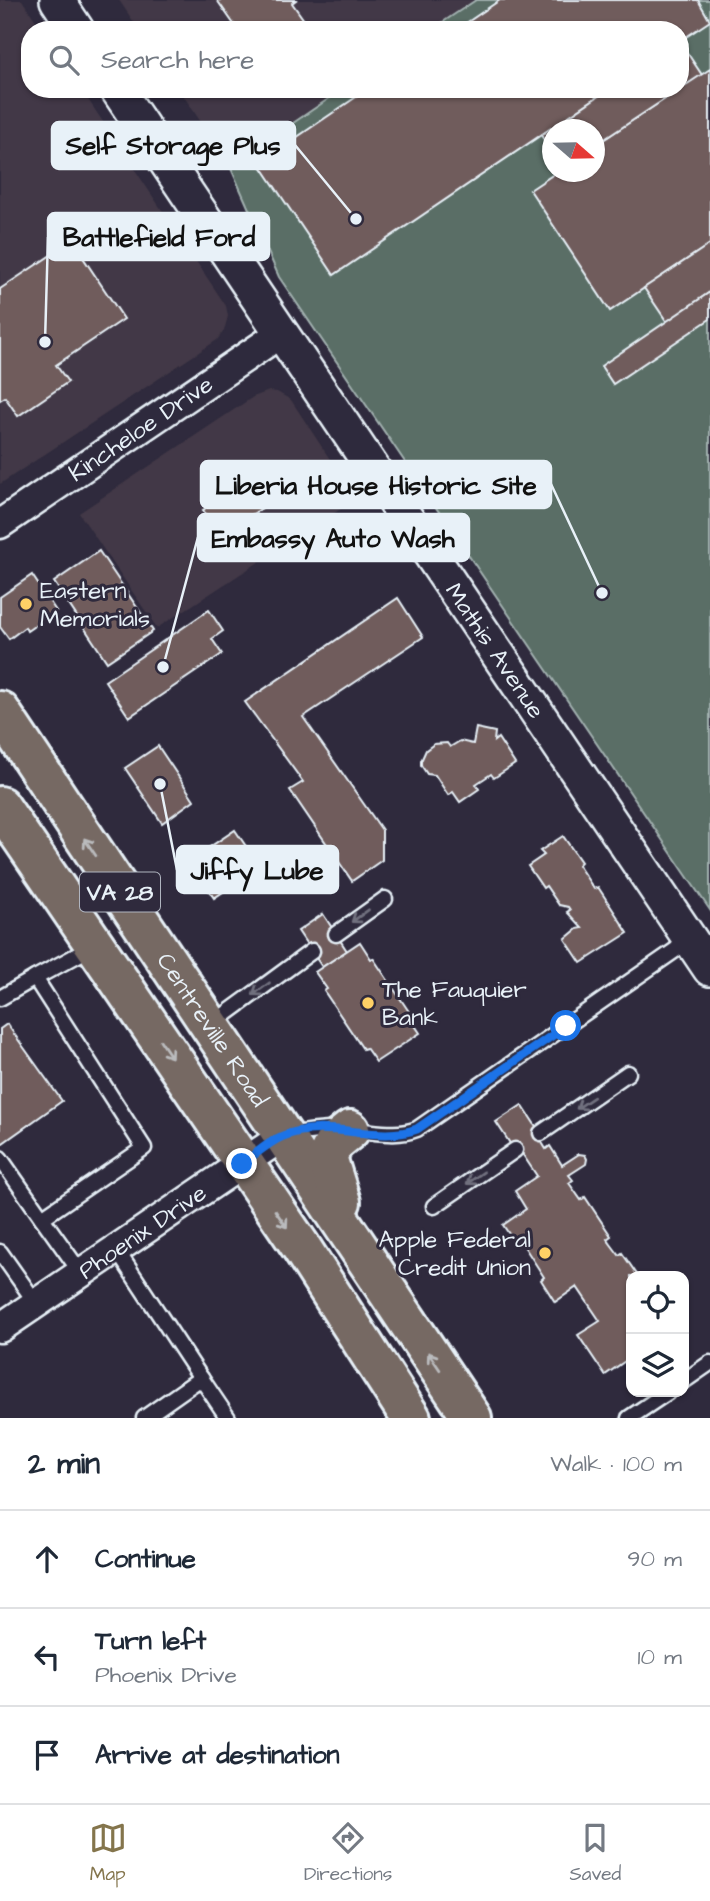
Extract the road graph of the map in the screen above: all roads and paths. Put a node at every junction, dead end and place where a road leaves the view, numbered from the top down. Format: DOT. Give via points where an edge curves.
graph roads {
  1 [pos="57,0"];
  2 [pos="71,21"];
  3 [pos="123,98"];
  4 [pos="281,333"];
  5 [pos="0,524"];
  6 [pos="0,711"];
  7 [pos="0,806"];
  8 [pos="385,899"];
  9 [pos="336,934"];
  10 [pos="690,940"];
  11 [pos="95,946"];
  12 [pos="312,951"];
  13 [pos="710,969"];
  14 [pos="35,978"];
  15 [pos="0,998"];
  16 [pos="209,1026"];
  17 [pos="628,1073"];
  18 [pos="350,1130"];
  19 [pos="541,1133"];
  20 [pos="283,1136"];
  21 [pos="515,1150"];
  22 [pos="0,1158"];
  23 [pos="242,1164"];
  24 [pos="434,1206"];
  25 [pos="42,1218"];
  26 [pos="351,1238"];
  27 [pos="116,1249"];
  28 [pos="0,1252"];
  29 [pos="81,1273"];
  30 [pos="36,1303"];
  31 [pos="0,1328"];
  32 [pos="710,1363"];
  33 [pos="201,1378"];
  34 [pos="689,1378"];
  35 [pos="660,1397"];
  36 [pos="144,1418"];
  37 [pos="228,1418"];
  38 [pos="411,1418"];
  39 [pos="472,1418"];
  40 [pos="629,1418"];
  1 -- 2 [label="street"];
  3 -- 4 [label="street, Mathis Avenue"];
  4 -- 5 [label="street, Kincheloe Drive"];
  4 -- 10 [label="street, Mathis Avenue"];
  16 -- 6 [label="highway, Centreville Road / VA 28, one-way"];
  7 -- 11 [label="highway, Centreville Road / VA 28"];
  8 -- 9 [label="lane, one-way"];
  10 -- 13 [label="street, Mathis Avenue"];
  10 -- 18 [label="lane" via="417,1129 400,1134"];
  11 -- 14 [label="lane"];
  11 -- 23 [label="highway, Centreville Road / VA 28, one-way"];
  12 -- 16 [label="lane, one-way"];
  14 -- 15 [label="lane"];
  14 -- 25 [label="lane" via="144,1148"];
  16 -- 20 [label="highway, Centreville Road / VA 28"];
  17 -- 19 [label="lane, one-way"];
  18 -- 20 [label="lane"];
  18 -- 26 [label="highway" via="334,1143 327,1157"];
  20 -- 23 [label="street, Phoenix Drive"];
  20 -- 26 [label="highway, Centreville Road / VA 28"];
  21 -- 24 [label="lane, one-way"];
  22 -- 25 [label="lane"];
  23 -- 27 [label="street, Phoenix Drive"];
  23 -- 38 [label="highway, Centreville Road / VA 28, one-way"];
  25 -- 29 [label="lane"];
  39 -- 26 [label="highway, Centreville Road / VA 28, one-way"];
  27 -- 29 [label="street, Phoenix Drive"];
  27 -- 33 [label="lane"];
  28 -- 30 [label="lane"];
  29 -- 30 [label="street, Phoenix Drive"];
  30 -- 31 [label="street, Phoenix Drive"];
  32 -- 34 [label="lane"];
  33 -- 36 [label="lane"];
  33 -- 37 [label="lane"];
  35 -- 40 [label="lane"];
}
